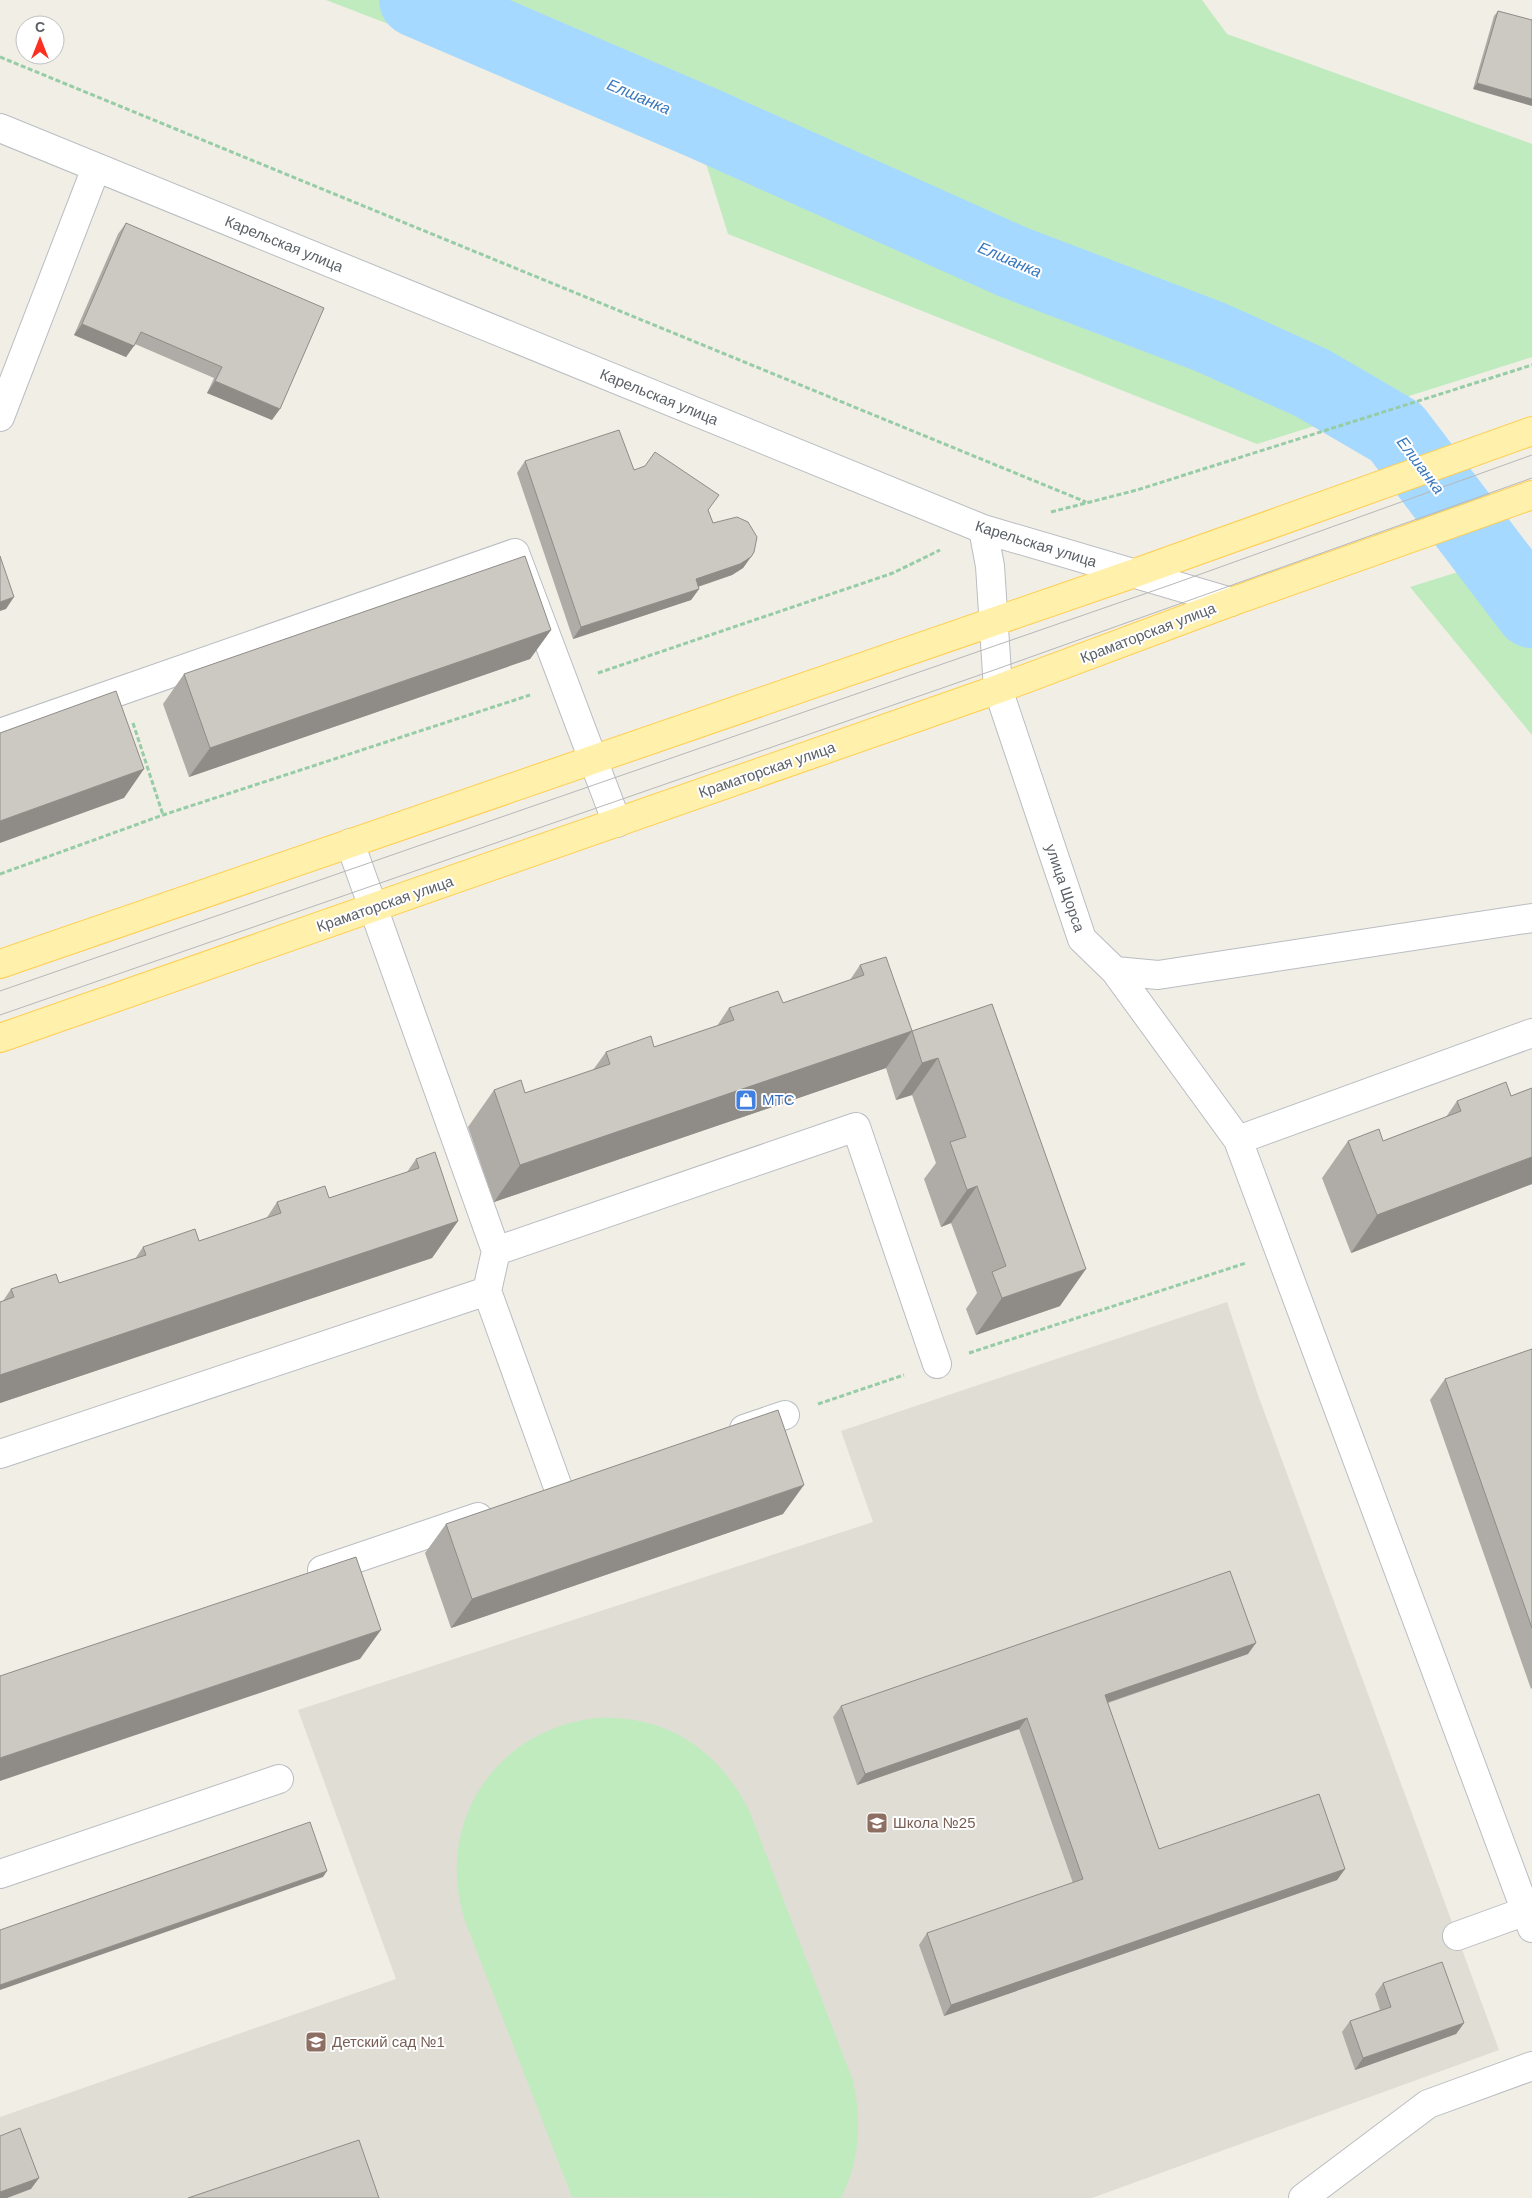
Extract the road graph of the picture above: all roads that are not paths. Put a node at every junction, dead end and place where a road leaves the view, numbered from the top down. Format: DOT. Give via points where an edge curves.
graph roads {
  1 [pos="0,128"];
  2 [pos="96,168"];
  3 [pos="0,417"];
  4 [pos="1532,431"];
  5 [pos="1532,495"];
  6 [pos="983,529"];
  7 [pos="1136,573"];
  8 [pos="1231,602"];
  9 [pos="994,621"];
  10 [pos="998,689"];
  11 [pos="0,732"];
  12 [pos="593,759"];
  13 [pos="617,823"];
  14 [pos="350,843"];
  15 [pos="374,908"];
  16 [pos="1532,918"];
  17 [pos="0,964"];
  18 [pos="1114,971"];
  19 [pos="1532,1033"];
  20 [pos="0,1038"];
  21 [pos="1238,1140"];
  22 [pos="496,1251"];
  23 [pos="487,1291"];
  24 [pos="937,1364"];
  25 [pos="785,1415"];
  26 [pos="719,1437"];
  27 [pos="0,1454"];
  28 [pos="587,1481"];
  29 [pos="502,1509"];
  30 [pos="303,1576"];
  31 [pos="279,1779"];
  32 [pos="1522,1871"];
  33 [pos="0,1874"];
  34 [pos="1529,1919"];
  35 [pos="1457,1936"];
  36 [pos="1532,2066"];
  37 [pos="1303,2198"];
  1 -- 2 [label="street, Карельская улица"];
  2 -- 3 [label="street"];
  2 -- 6 [label="street, Карельская улица"];
  4 -- 7 [label="main road"];
  5 -- 8 [label="main road, Краматорская улица"];
  6 -- 7 [label="street, Карельская улица"];
  6 -- 9 [label="street, улица Щорса" via="990,566"];
  7 -- 8 [label="street, Карельская улица"];
  7 -- 9 [label="main road"];
  8 -- 10 [label="main road, Краматорская улица"];
  9 -- 10 [label="street, улица Щорса"];
  9 -- 12 [label="main road"];
  10 -- 13 [label="main road, Краматорская улица"];
  10 -- 18 [label="street, улица Щорса" via="1082,939"];
  11 -- 12 [label="street" via="515,553"];
  12 -- 13 [label="street"];
  12 -- 14 [label="main road"];
  13 -- 15 [label="main road, Краматорская улица"];
  14 -- 15 [label="street"];
  14 -- 17 [label="main road"];
  15 -- 20 [label="main road, Краматорская улица"];
  15 -- 22 [label="street"];
  16 -- 18 [label="street" via="1158,975"];
  18 -- 21 [label="street, улица Щорса"];
  19 -- 21 [label="street"];
  21 -- 32 [label="street, улица Щорса"];
  22 -- 23 [label="street"];
  22 -- 24 [label="street" via="856,1127"];
  23 -- 27 [label="street"];
  23 -- 28 [label="street" via="549,1493"];
  25 -- 26 [label="street"];
  29 -- 30 [label="street"];
  31 -- 33 [label="street"];
  32 -- 34 [label="street, улица Щорса"];
  34 -- 35 [label="street"];
  36 -- 37 [label="street" via="1428,2104"];
}
